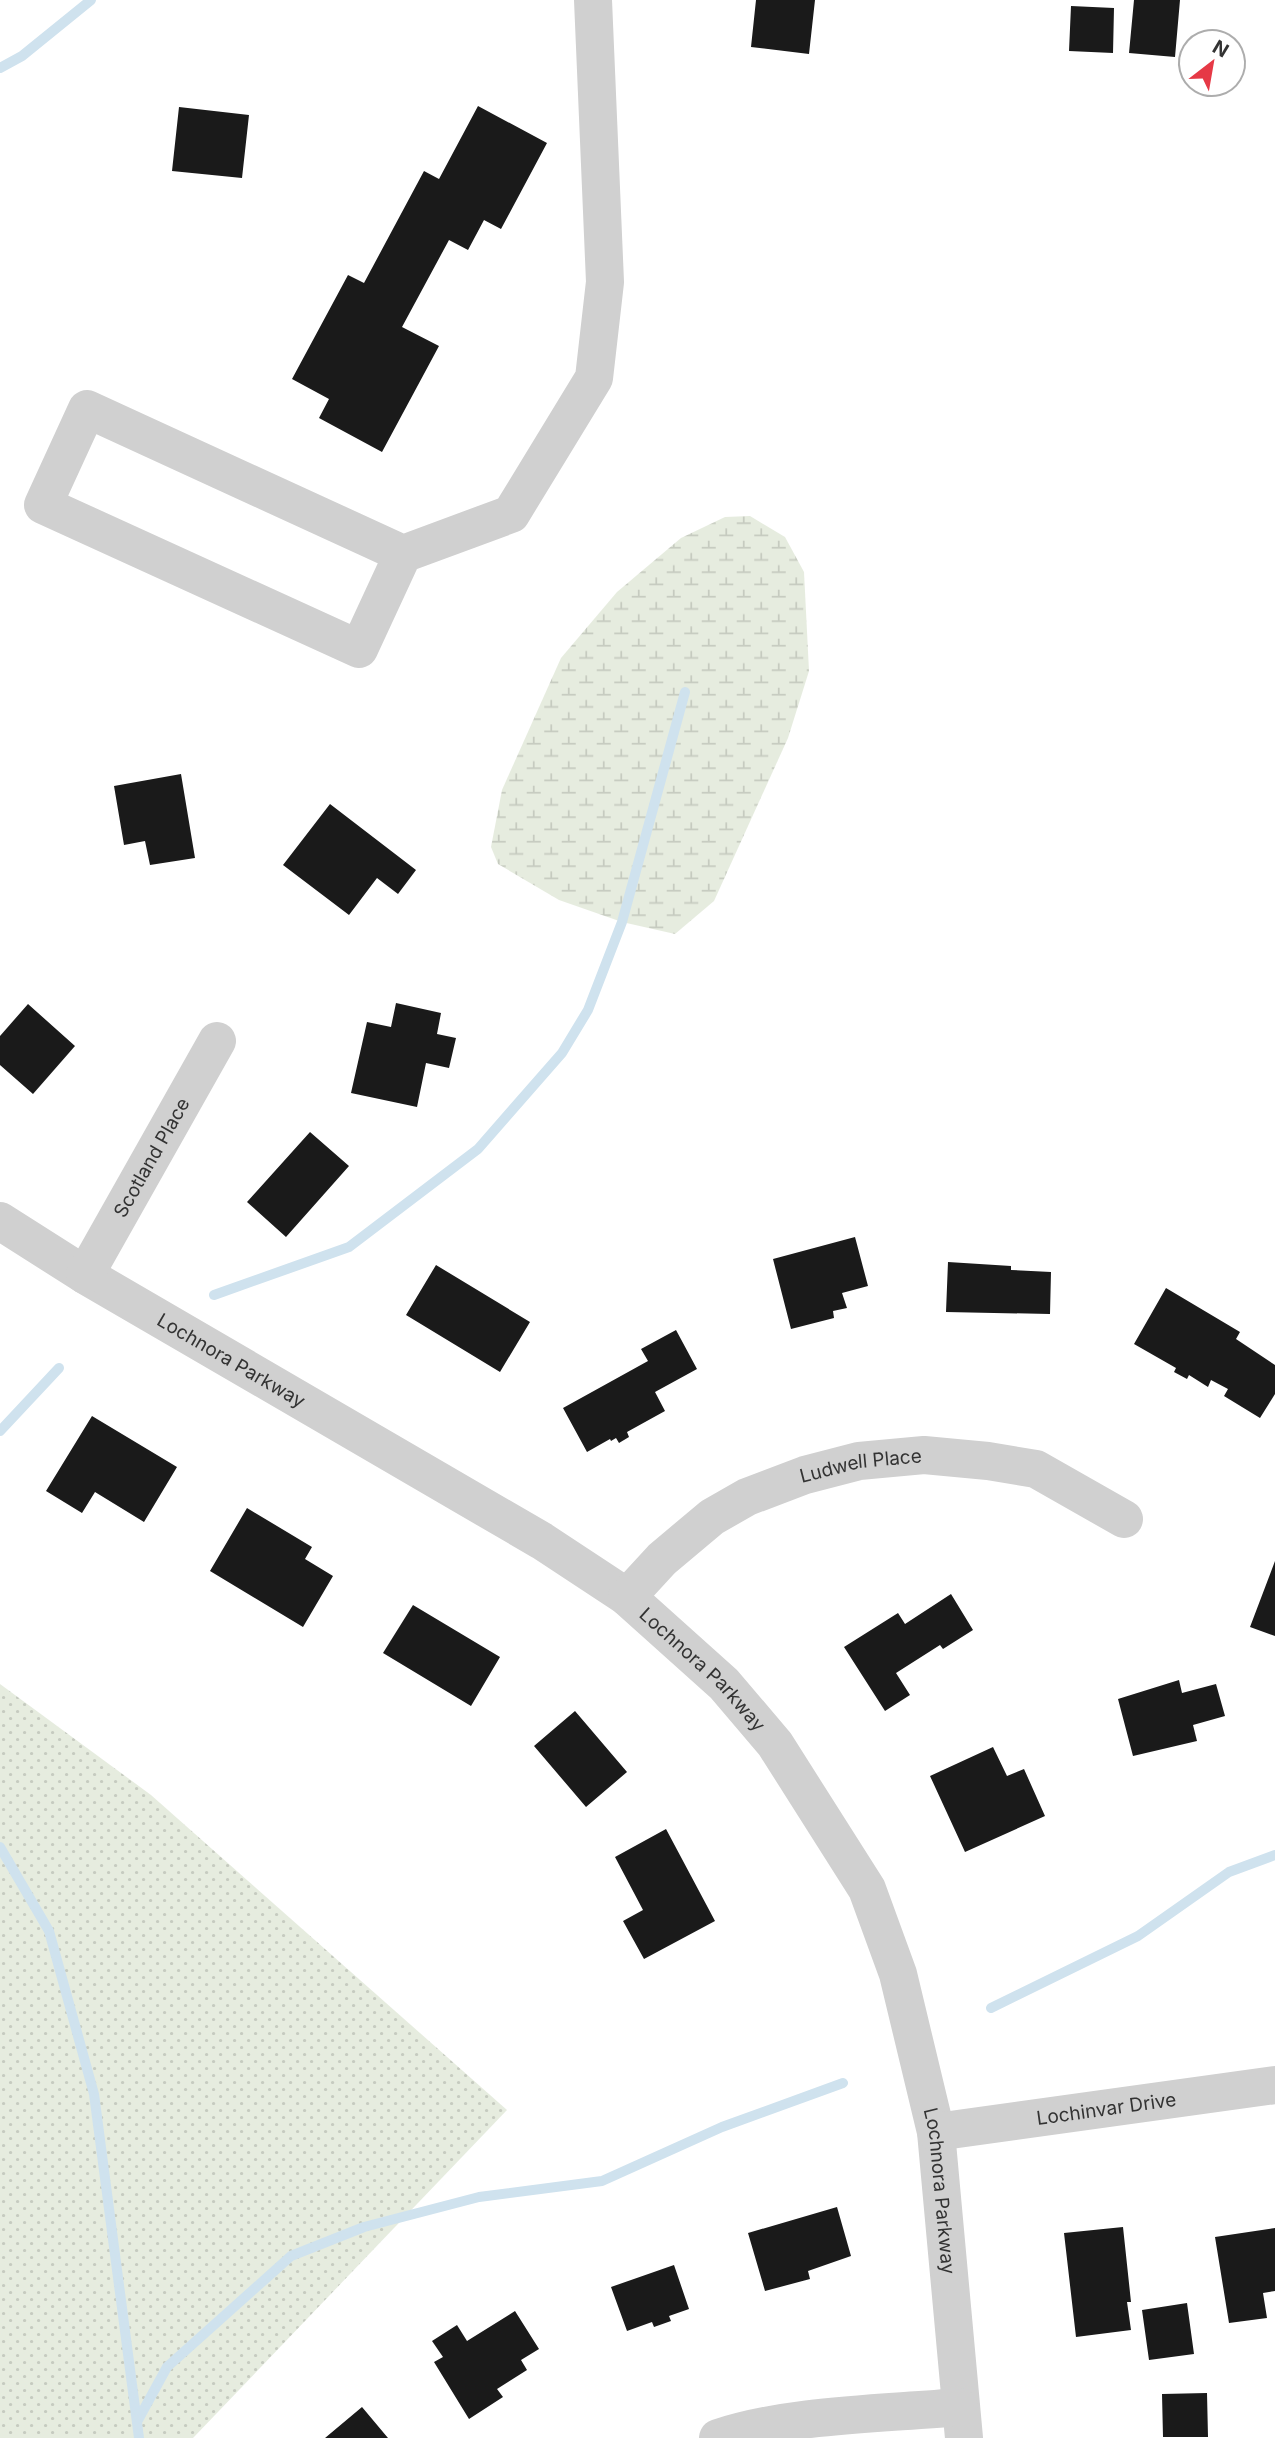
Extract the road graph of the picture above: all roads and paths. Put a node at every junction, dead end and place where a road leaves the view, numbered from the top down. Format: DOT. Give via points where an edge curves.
graph roads {
  1 [pos="593,0"];
  2 [pos="403,555"];
  3 [pos="217,1041"];
  4 [pos="0,1221"];
  5 [pos="85,1275"];
  6 [pos="1124,1519"];
  7 [pos="627,1597"];
  8 [pos="1275,2085"];
  9 [pos="936,2132"];
  10 [pos="962,2422"];
  11 [pos="718,2438"];
  1 -- 2 [label="street" via="605,282 594,378 511,514"];
  2 -- 2 [label="street" via="87,409 43,505 359,649"];
  3 -- 5 [label="street, Scotland Place"];
  4 -- 5 [label="street, Lochnora Parkway"];
  5 -- 7 [label="street, Lochnora Parkway" via="542,1541"];
  6 -- 7 [label="street, Ludwell Place" via="1036,1469 924,1455 859,1461 747,1497 712,1517 662,1559"];
  7 -- 9 [label="street, Lochnora Parkway" via="724,1684 775,1744 867,1889 898,1974"];
  8 -- 9 [label="street, Lochinvar Drive"];
  9 -- 10 [label="street, Lochnora Parkway"];
  10 -- 11 [label="street" via="812,2419"];
}
